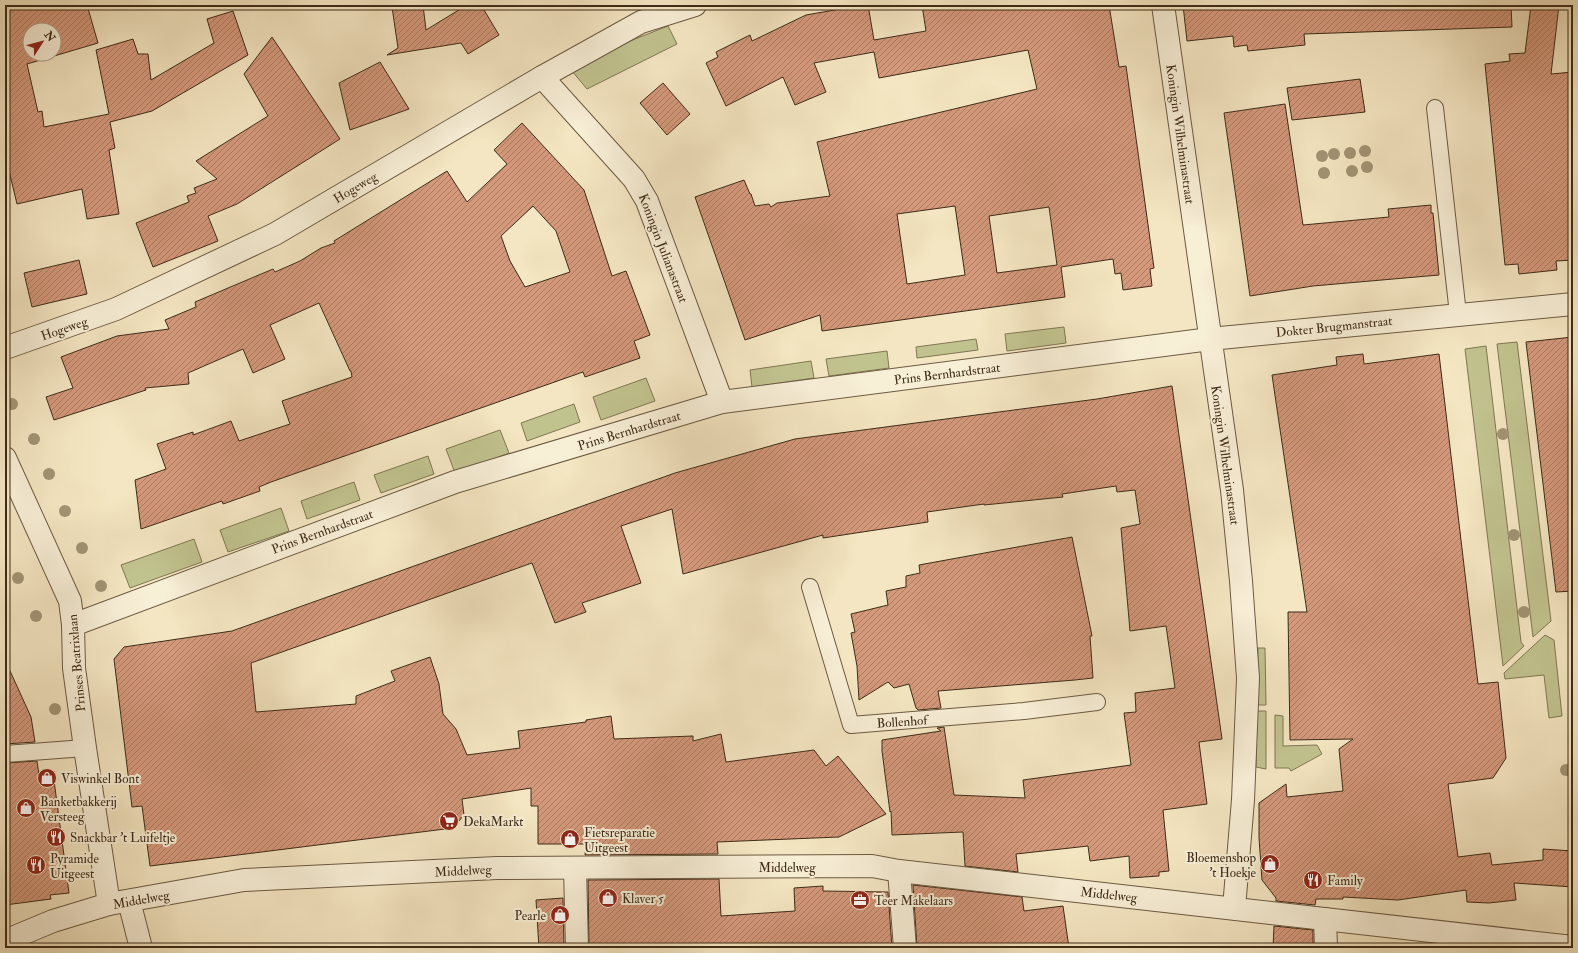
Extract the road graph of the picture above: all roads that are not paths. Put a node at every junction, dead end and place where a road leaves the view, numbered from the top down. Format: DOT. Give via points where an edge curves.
graph roads {
  1 [pos="695,5"];
  2 [pos="1163,5"];
  3 [pos="542,77"];
  4 [pos="1435,108"];
  5 [pos="1573,304"];
  6 [pos="1458,314"];
  7 [pos="1210,339"];
  8 [pos="5,348"];
  9 [pos="722,402"];
  10 [pos="5,458"];
  11 [pos="810,587"];
  12 [pos="73,625"];
  13 [pos="1097,702"];
  14 [pos="85,748"];
  15 [pos="5,754"];
  16 [pos="575,868"];
  17 [pos="898,871"];
  18 [pos="119,903"];
  19 [pos="1234,908"];
  20 [pos="1325,919"];
  21 [pos="5,941"];
  22 [pos="1573,947"];
  23 [pos="141,948"];
  24 [pos="577,948"];
  25 [pos="905,948"];
  26 [pos="1326,948"];
  1 -- 3 [label="street, Hogeweg" via="641,22"];
  2 -- 7 [label="street, Koningin Wilhelminastraat"];
  3 -- 8 [label="street, Hogeweg" via="275,234 116,309"];
  3 -- 9 [label="street, Koningin Julianastraat" via="634,179 648,201"];
  4 -- 6 [label="lane"];
  5 -- 6 [label="street, Dokter Brugmanstraat"];
  6 -- 7 [label="street, Dokter Brugmanstraat"];
  7 -- 9 [label="street, Prins Bernhardstraat"];
  7 -- 19 [label="street, Koningin Wilhelminastraat" via="1232,490 1248,678 1243,800"];
  9 -- 12 [label="street, Prins Bernhardstraat" via="455,482"];
  10 -- 12 [label="street, Prinses Beatrixlaan" via="70,601"];
  11 -- 13 [label="lane, Bollenhof" via="851,725 1024,712"];
  12 -- 14 [label="street, Prinses Beatrixlaan" via="74,668"];
  14 -- 15 [label="lane"];
  14 -- 18 [label="street, Prinses Beatrixlaan"];
  16 -- 17 [label="street, Middelweg" via="872,866"];
  16 -- 18 [label="street, Middelweg" via="497,868 244,880"];
  16 -- 24 [label="street"];
  17 -- 19 [label="street, Middelweg"];
  17 -- 25 [label="street"];
  18 -- 21 [label="street, Middelweg" via="53,921"];
  18 -- 23 [label="street, Prinses Beatrixlaan"];
  19 -- 20 [label="street, Middelweg"];
  20 -- 22 [label="street, Middelweg"];
  20 -- 26 [label="street"];
}
